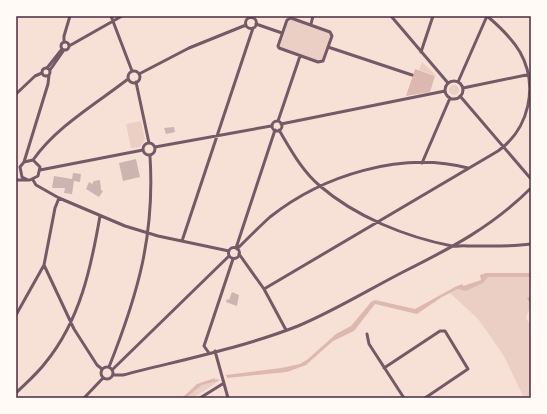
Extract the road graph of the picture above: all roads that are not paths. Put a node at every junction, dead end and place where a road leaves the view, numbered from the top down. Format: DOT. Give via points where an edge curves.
graph roads {
  1 [pos="70,16"];
  2 [pos="111,16"];
  3 [pos="122,16"];
  4 [pos="313,16"];
  5 [pos="391,16"];
  6 [pos="433,16"];
  7 [pos="487,16"];
  8 [pos="248,17"];
  9 [pos="255,17"];
  10 [pos="113,20"];
  11 [pos="256,24"];
  12 [pos="311,24"];
  13 [pos="246,25"];
  14 [pos="253,28"];
  15 [pos="282,33"];
  16 [pos="64,42"];
  17 [pos="69,46"];
  18 [pos="328,47"];
  19 [pos="63,49"];
  20 [pos="421,52"];
  21 [pos="300,56"];
  22 [pos="48,69"];
  23 [pos="132,71"];
  24 [pos="42,73"];
  25 [pos="139,74"];
  26 [pos="49,75"];
  27 [pos="412,75"];
  28 [pos="530,75"];
  29 [pos="128,79"];
  30 [pos="136,82"];
  31 [pos="458,82"];
  32 [pos="448,83"];
  33 [pos="463,88"];
  34 [pos="445,91"];
  35 [pos="16,94"];
  36 [pos="460,96"];
  37 [pos="450,98"];
  38 [pos="278,121"];
  39 [pos="282,124"];
  40 [pos="271,126"];
  41 [pos="277,130"];
  42 [pos="217,136"];
  43 [pos="149,143"];
  44 [pos="504,147"];
  45 [pos="155,148"];
  46 [pos="143,150"];
  47 [pos="150,156"];
  48 [pos="33,160"];
  49 [pos="24,162"];
  50 [pos="422,163"];
  51 [pos="20,168"];
  52 [pos="468,168"];
  53 [pos="16,170"];
  54 [pos="40,170"];
  55 [pos="531,178"];
  56 [pos="17,180"];
  57 [pos="28,180"];
  58 [pos="33,180"];
  59 [pos="16,184"];
  60 [pos="320,186"];
  61 [pos="531,188"];
  62 [pos="59,198"];
  63 [pos="100,216"];
  64 [pos="378,222"];
  65 [pos="149,234"];
  66 [pos="182,241"];
  67 [pos="531,244"];
  68 [pos="454,246"];
  69 [pos="236,248"];
  70 [pos="229,251"];
  71 [pos="239,254"];
  72 [pos="229,256"];
  73 [pos="233,259"];
  74 [pos="44,265"];
  75 [pos="264,289"];
  76 [pos="16,315"];
  77 [pos="71,323"];
  78 [pos="286,330"];
  79 [pos="367,334"];
  80 [pos="215,351"];
  81 [pos="209,352"];
  82 [pos="108,367"];
  83 [pos="384,368"];
  84 [pos="102,369"];
  85 [pos="112,370"];
  86 [pos="113,375"];
  87 [pos="103,378"];
  88 [pos="224,383"];
  89 [pos="16,393"];
  90 [pos="84,398"];
  91 [pos="200,398"];
  92 [pos="228,398"];
  93 [pos="404,398"];
  94 [pos="426,398"];
  1 -- 16 [label="street"];
  2 -- 10 [label="street"];
  3 -- 10 [label="street"];
  4 -- 12 [label="street"];
  5 -- 20 [label="street"];
  6 -- 20 [label="street"];
  7 -- 28 [label="street" via="518,49"];
  7 -- 31 [label="street"];
  8 -- 9 [label="street"];
  8 -- 13 [label="street"];
  9 -- 11 [label="street"];
  10 -- 17 [label="street"];
  10 -- 23 [label="street"];
  11 -- 14 [label="street"];
  11 -- 15 [label="street"];
  12 -- 15 [label="street" via="289,19"];
  12 -- 18 [label="street" via="330,32 332,36"];
  13 -- 14 [label="street"];
  13 -- 25 [label="street" via="189,48"];
  14 -- 42 [label="street"];
  15 -- 21 [label="street" via="279,48"];
  16 -- 17 [label="street"];
  16 -- 19 [label="street" via="61,44"];
  17 -- 19 [label="street"];
  18 -- 21 [label="street" via="321,62"];
  18 -- 27 [label="street"];
  19 -- 22 [label="street"];
  20 -- 32 [label="street"];
  21 -- 38 [label="street"];
  22 -- 24 [label="street" via="44,69"];
  22 -- 26 [label="street"];
  23 -- 25 [label="street"];
  23 -- 29 [label="street"];
  24 -- 26 [label="street" via="45,76"];
  24 -- 35 [label="street" via="35,76"];
  25 -- 30 [label="street" via="140,78"];
  26 -- 49 [label="street"];
  28 -- 33 [label="street"];
  28 -- 44 [label="street" via="526,113 519,129"];
  29 -- 30 [label="street"];
  29 -- 48 [label="street" via="66,126"];
  30 -- 43 [label="street"];
  31 -- 32 [label="street"];
  31 -- 33 [label="street"];
  32 -- 34 [label="street"];
  33 -- 36 [label="street"];
  34 -- 37 [label="street"];
  34 -- 39 [label="street"];
  36 -- 37 [label="street"];
  36 -- 44 [label="street"];
  37 -- 50 [label="street"];
  38 -- 39 [label="street"];
  38 -- 40 [label="street" via="274,121"];
  39 -- 41 [label="street"];
  40 -- 41 [label="street"];
  40 -- 42 [label="street"];
  41 -- 60 [label="street" via="294,157"];
  41 -- 69 [label="street"];
  42 -- 45 [label="street"];
  42 -- 66 [label="street"];
  43 -- 45 [label="street"];
  43 -- 46 [label="street"];
  44 -- 52 [label="street"];
  44 -- 55 [label="street"];
  45 -- 47 [label="street" via="155,153"];
  46 -- 47 [label="street"];
  46 -- 54 [label="street"];
  47 -- 65 [label="street" via="152,207"];
  48 -- 49 [label="street"];
  48 -- 54 [label="street"];
  49 -- 51 [label="street"];
  50 -- 52 [label="street"];
  50 -- 60 [label="street" via="369,170"];
  51 -- 53 [label="street"];
  51 -- 57 [label="street" via="22,177"];
  52 -- 64 [label="street"];
  54 -- 58 [label="street"];
  56 -- 57 [label="street"];
  56 -- 59 [label="street"];
  57 -- 58 [label="street"];
  58 -- 62 [label="street" via="36,185"];
  60 -- 64 [label="street"];
  60 -- 69 [label="street" via="270,218"];
  61 -- 68 [label="street" via="496,220"];
  62 -- 63 [label="street"];
  62 -- 74 [label="street"];
  63 -- 65 [label="street"];
  63 -- 77 [label="street" via="88,275"];
  64 -- 68 [label="street" via="412,235"];
  64 -- 75 [label="street"];
  65 -- 66 [label="street"];
  65 -- 82 [label="street" via="135,296"];
  66 -- 70 [label="street"];
  67 -- 68 [label="street"];
  68 -- 78 [label="street"];
  69 -- 70 [label="street"];
  69 -- 71 [label="street"];
  70 -- 72 [label="street"];
  71 -- 73 [label="street"];
  71 -- 75 [label="street"];
  72 -- 73 [label="street"];
  72 -- 85 [label="street"];
  73 -- 81 [label="street" via="204,346"];
  74 -- 76 [label="street"];
  74 -- 77 [label="street"];
  75 -- 78 [label="street"];
  77 -- 84 [label="street"];
  77 -- 89 [label="street" via="46,363"];
  78 -- 80 [label="street"];
  79 -- 83 [label="street" via="369,344"];
  80 -- 81 [label="street"];
  80 -- 88 [label="street"];
  81 -- 86 [label="street" via="123,375"];
  82 -- 84 [label="street"];
  82 -- 85 [label="street"];
  83 -- 93 [label="street"];
  83 -- 94 [label="street" via="440,331 445,331 468,369"];
  84 -- 87 [label="street"];
  85 -- 86 [label="street"];
  86 -- 87 [label="street" via="109,379"];
  87 -- 90 [label="street"];
  88 -- 91 [label="street"];
  88 -- 92 [label="street"];
}
